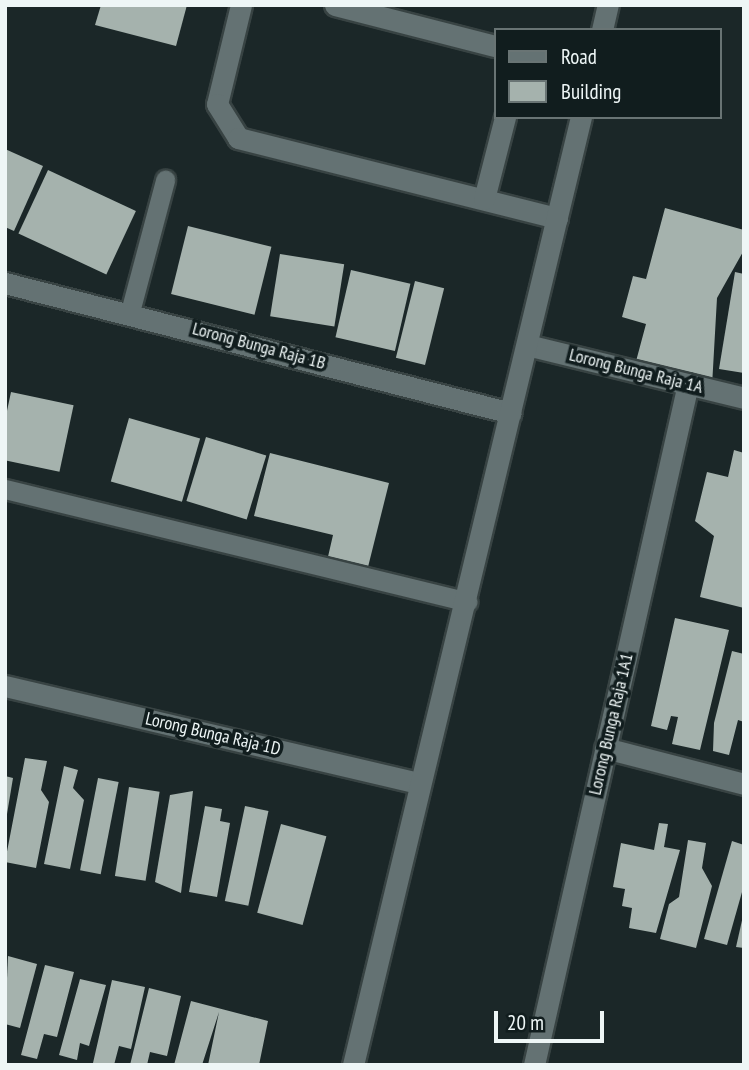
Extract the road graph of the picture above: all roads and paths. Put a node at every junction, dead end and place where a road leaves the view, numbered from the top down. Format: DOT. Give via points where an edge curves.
graph roads {
  1 [pos="241,5"];
  2 [pos="335,5"];
  3 [pos="608,5"];
  4 [pos="602,28"];
  5 [pos="494,46"];
  6 [pos="505,119"];
  7 [pos="581,119"];
  8 [pos="165,180"];
  9 [pos="485,199"];
  10 [pos="557,218"];
  11 [pos="5,283"];
  12 [pos="130,312"];
  13 [pos="527,345"];
  14 [pos="688,384"];
  15 [pos="744,398"];
  16 [pos="511,413"];
  17 [pos="5,489"];
  18 [pos="467,602"];
  19 [pos="5,686"];
  20 [pos="605,748"];
  21 [pos="420,783"];
  22 [pos="744,784"];
  23 [pos="353,1065"];
  24 [pos="534,1065"];
  1 -- 9 [label="street" via="217,104 238,138"];
  2 -- 5 [label="street"];
  3 -- 4 [label="street"];
  6 -- 9 [label="street"];
  7 -- 10 [label="street"];
  8 -- 12 [label="lane"];
  9 -- 10 [label="street"];
  10 -- 13 [label="street"];
  11 -- 12 [label="street, Lorong Bunga Raja 1B"];
  12 -- 16 [label="street, Lorong Bunga Raja 1B"];
  13 -- 14 [label="street, Lorong Bunga Raja 1A"];
  13 -- 16 [label="street"];
  14 -- 15 [label="street, Lorong Bunga Raja 1A"];
  14 -- 20 [label="street, Lorong Bunga Raja 1A1"];
  16 -- 18 [label="street"];
  17 -- 18 [label="lane"];
  18 -- 21 [label="street"];
  19 -- 21 [label="street, Lorong Bunga Raja 1D"];
  20 -- 22 [label="street"];
  20 -- 24 [label="street, Lorong Bunga Raja 1A1"];
  21 -- 23 [label="street"];
}
